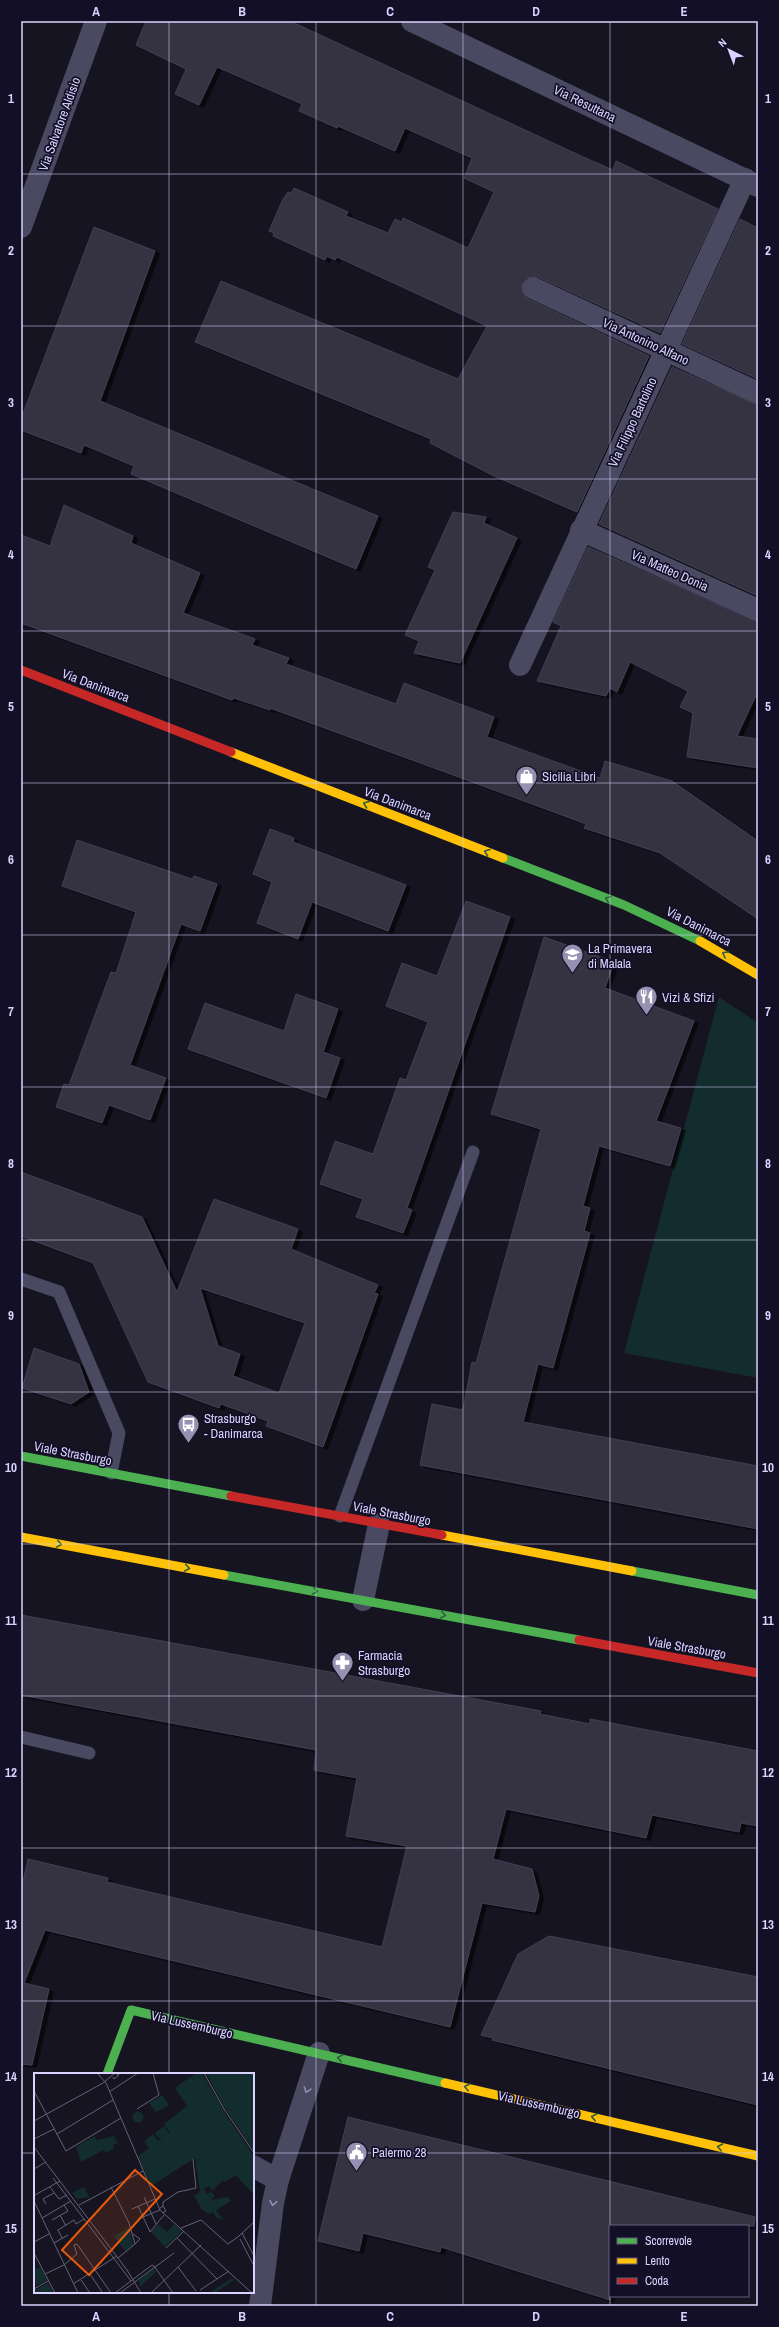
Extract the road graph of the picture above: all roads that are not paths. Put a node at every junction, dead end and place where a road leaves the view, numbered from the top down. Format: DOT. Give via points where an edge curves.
graph roads {
  1 [pos="96,21"];
  2 [pos="412,21"];
  3 [pos="751,183"];
  4 [pos="21,227"];
  5 [pos="533,288"];
  6 [pos="666,350"];
  7 [pos="758,393"];
  8 [pos="581,530"];
  9 [pos="758,610"];
  10 [pos="520,665"];
  11 [pos="21,670"];
  12 [pos="758,975"];
  13 [pos="473,1152"];
  14 [pos="21,1280"];
  15 [pos="21,1456"];
  16 [pos="111,1473"];
  17 [pos="340,1516"];
  18 [pos="379,1524"];
  19 [pos="21,1537"];
  20 [pos="758,1595"];
  21 [pos="363,1600"];
  22 [pos="758,1673"];
  23 [pos="21,1737"];
  24 [pos="89,1753"];
  25 [pos="319,2053"];
  26 [pos="107,2073"];
  27 [pos="758,2156"];
  28 [pos="254,2167"];
  29 [pos="278,2180"];
  30 [pos="260,2306"];
  1 -- 4 [label="street, Via Salvatore Aldisio"];
  2 -- 3 [label="street, Via Resuttana"];
  3 -- 6 [label="street, Via Filippo Bartolino"];
  5 -- 6 [label="street, Via Antonino Alfano"];
  6 -- 7 [label="street, Via Antonino Alfano"];
  6 -- 8 [label="street, Via Filippo Bartolino"];
  8 -- 9 [label="street, Via Matteo Donia"];
  8 -- 10 [label="street, Via Filippo Bartolino"];
  12 -- 11 [label="street, Via Danimarca, one-way" via="735,959 676,928 624,905"];
  13 -- 17 [label="lane"];
  14 -- 16 [label="lane" via="59,1292 119,1433"];
  15 -- 16 [label="street, Viale Strasburgo"];
  16 -- 17 [label="street, Viale Strasburgo"];
  17 -- 18 [label="street, Viale Strasburgo"];
  18 -- 20 [label="street, Viale Strasburgo"];
  18 -- 21 [label="street"];
  19 -- 21 [label="street, Viale Strasburgo, one-way"];
  21 -- 22 [label="street, Viale Strasburgo, one-way"];
  23 -- 24 [label="lane"];
  25 -- 26 [label="street, Via Lussemburgo" via="131,2010"];
  27 -- 25 [label="street, Via Lussemburgo, one-way"];
  25 -- 29 [label="street, one-way"];
  28 -- 29 [label="street"];
  29 -- 30 [label="street, one-way"];
}
